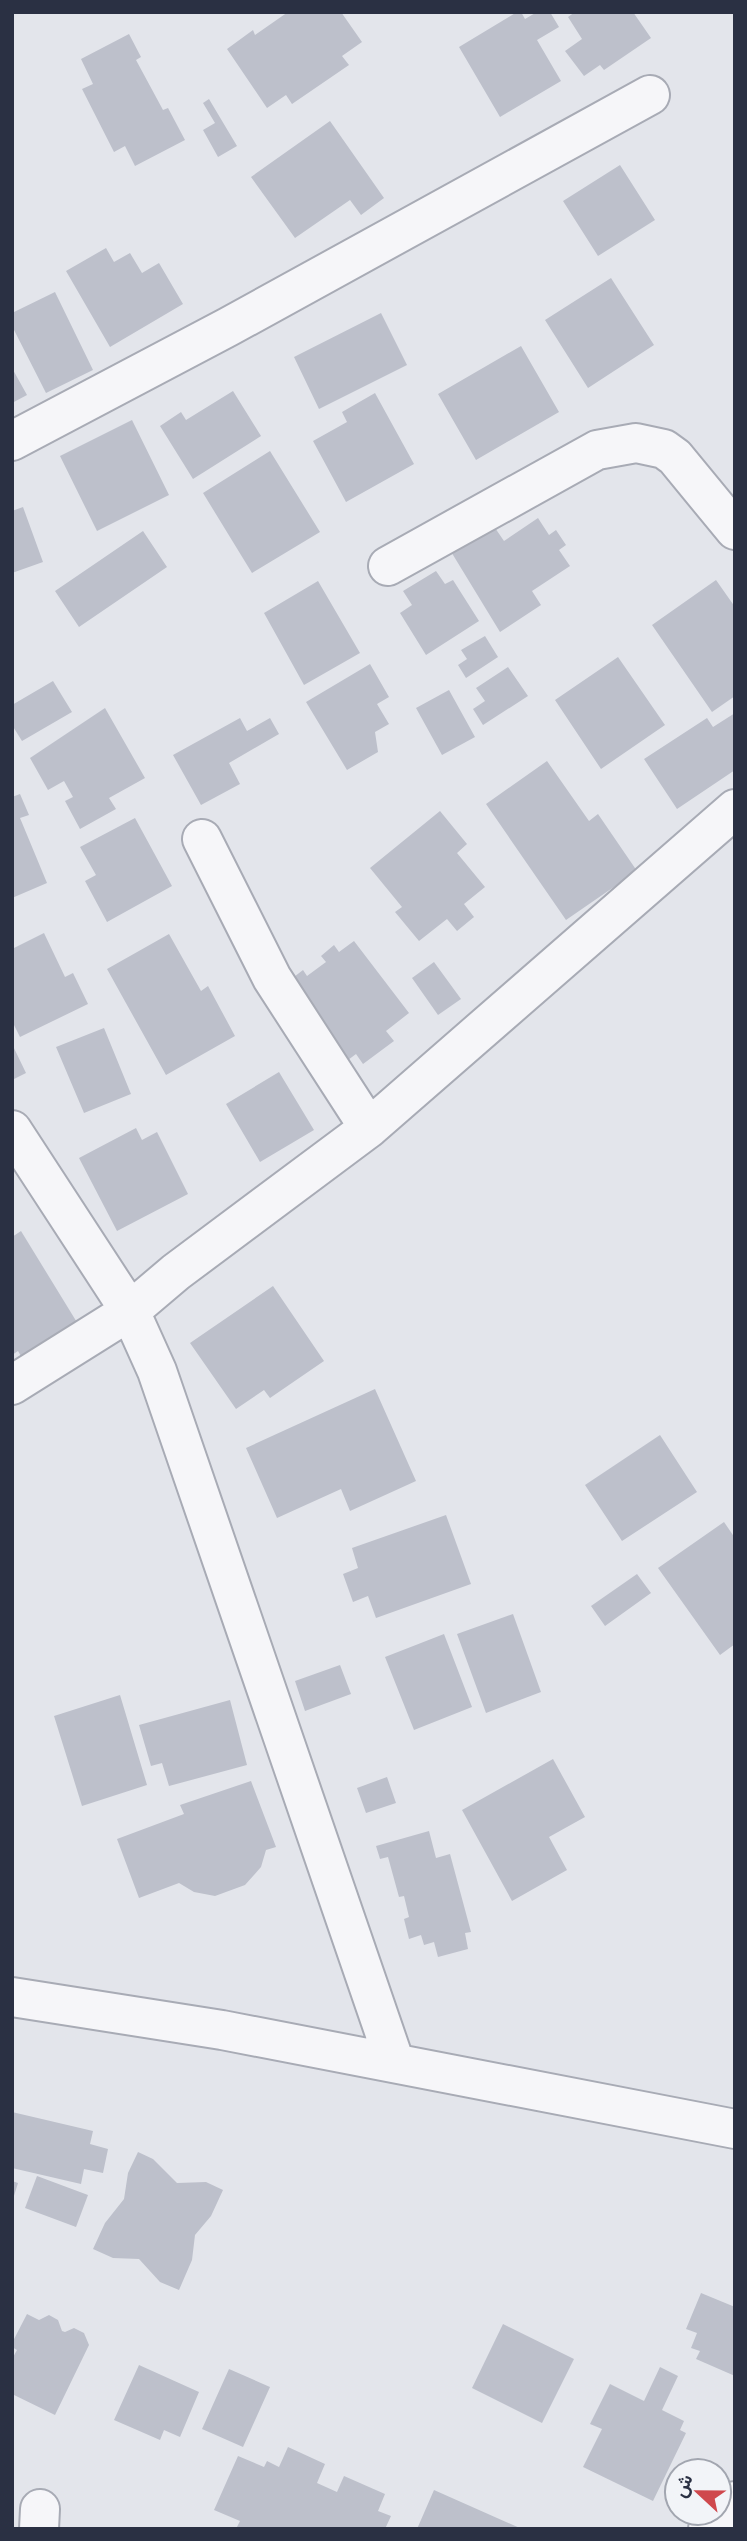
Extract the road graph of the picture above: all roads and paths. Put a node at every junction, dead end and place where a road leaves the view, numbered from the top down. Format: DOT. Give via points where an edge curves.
graph roads {
  1 [pos="650,95"];
  2 [pos="12,441"];
  3 [pos="735,530"];
  4 [pos="388,566"];
  5 [pos="735,809"];
  6 [pos="202,839"];
  7 [pos="369,1128"];
  8 [pos="12,1130"];
  9 [pos="130,1311"];
  10 [pos="12,1385"];
  11 [pos="12,1997"];
  12 [pos="395,2063"];
  13 [pos="735,2129"];
  14 [pos="735,2501"];
  15 [pos="708,2529"];
  1 -- 2 [label="street"];
  3 -- 4 [label="street" via="675,457 664,449 636,443 597,450"];
  5 -- 7 [label="street"];
  6 -- 7 [label="street" via="272,978"];
  7 -- 9 [label="street"];
  8 -- 9 [label="street"];
  9 -- 10 [label="street"];
  9 -- 12 [label="street" via="157,1371"];
  11 -- 12 [label="street"];
  12 -- 13 [label="street"];
  14 -- 15 [label="street"];
}
